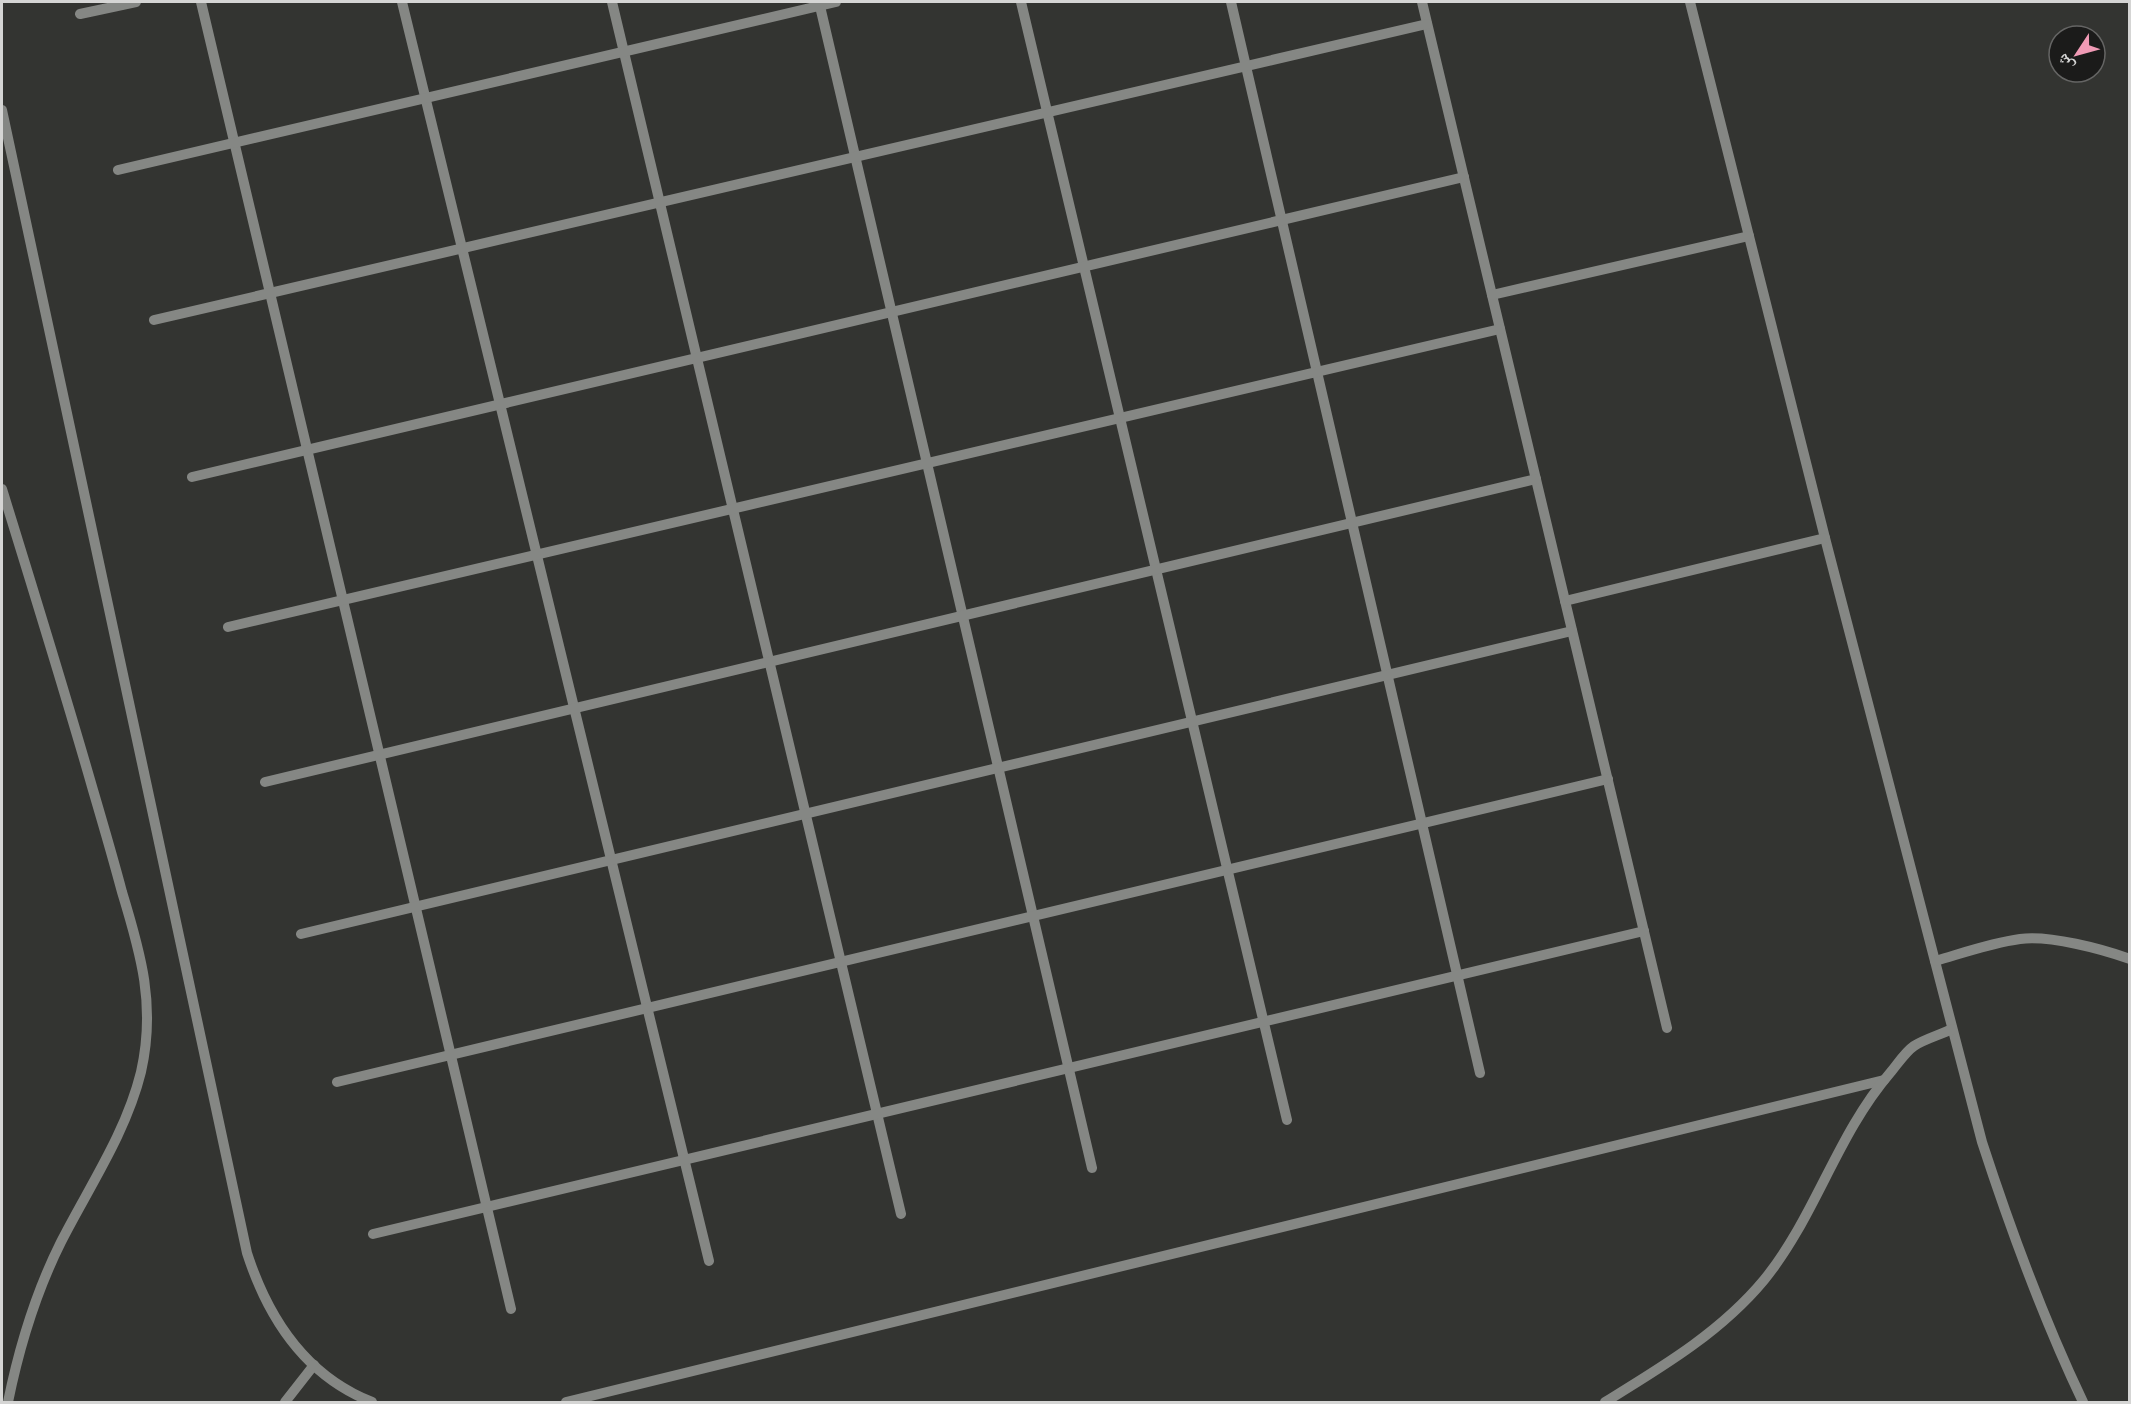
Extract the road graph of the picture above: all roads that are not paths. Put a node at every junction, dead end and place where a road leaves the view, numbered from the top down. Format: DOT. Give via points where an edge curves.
graph roads {
  1 [pos="136,2"];
  2 [pos="201,2"];
  3 [pos="402,2"];
  4 [pos="612,2"];
  5 [pos="836,2"];
  6 [pos="1021,2"];
  7 [pos="1231,2"];
  8 [pos="1422,2"];
  9 [pos="1690,2"];
  10 [pos="819,3"];
  11 [pos="80,14"];
  12 [pos="1427,24"];
  13 [pos="624,51"];
  14 [pos="1246,66"];
  15 [pos="426,98"];
  16 [pos="2,110"];
  17 [pos="1047,112"];
  18 [pos="234,143"];
  19 [pos="856,157"];
  20 [pos="118,170"];
  21 [pos="1464,177"];
  22 [pos="660,202"];
  23 [pos="1282,221"];
  24 [pos="1749,236"];
  25 [pos="462,249"];
  26 [pos="1084,267"];
  27 [pos="270,293"];
  28 [pos="1492,295"];
  29 [pos="892,312"];
  30 [pos="154,320"];
  31 [pos="1500,329"];
  32 [pos="697,358"];
  33 [pos="1317,372"];
  34 [pos="500,404"];
  35 [pos="1120,418"];
  36 [pos="307,450"];
  37 [pos="927,463"];
  38 [pos="192,477"];
  39 [pos="1536,479"];
  40 [pos="2,489"];
  41 [pos="733,508"];
  42 [pos="1352,523"];
  43 [pos="1825,537"];
  44 [pos="537,554"];
  45 [pos="1156,570"];
  46 [pos="343,600"];
  47 [pos="1565,601"];
  48 [pos="963,616"];
  49 [pos="228,627"];
  50 [pos="1572,631"];
  51 [pos="770,662"];
  52 [pos="1388,675"];
  53 [pos="574,708"];
  54 [pos="1192,722"];
  55 [pos="379,755"];
  56 [pos="999,768"];
  57 [pos="1608,779"];
  58 [pos="265,782"];
  59 [pos="806,814"];
  60 [pos="1422,824"];
  61 [pos="611,860"];
  62 [pos="1228,870"];
  63 [pos="416,907"];
  64 [pos="1033,916"];
  65 [pos="1644,932"];
  66 [pos="301,934"];
  67 [pos="2130,959"];
  68 [pos="1935,961"];
  69 [pos="841,962"];
  70 [pos="1457,976"];
  71 [pos="648,1008"];
  72 [pos="1263,1022"];
  73 [pos="1667,1028"];
  74 [pos="1952,1029"];
  75 [pos="451,1055"];
  76 [pos="1069,1068"];
  77 [pos="1480,1073"];
  78 [pos="1884,1080"];
  79 [pos="337,1082"];
  80 [pos="877,1114"];
  81 [pos="1287,1120"];
  82 [pos="685,1160"];
  83 [pos="1092,1168"];
  84 [pos="487,1207"];
  85 [pos="901,1214"];
  86 [pos="373,1234"];
  87 [pos="709,1261"];
  88 [pos="511,1309"];
  89 [pos="314,1365"];
  90 [pos="8,1402"];
  91 [pos="285,1402"];
  92 [pos="372,1402"];
  93 [pos="566,1402"];
  94 [pos="1605,1402"];
  95 [pos="2083,1402"];
  1 -- 11 [label="street"];
  2 -- 18 [label="street"];
  3 -- 15 [label="street"];
  4 -- 13 [label="street"];
  5 -- 10 [label="street"];
  6 -- 17 [label="street"];
  7 -- 14 [label="street"];
  8 -- 12 [label="street"];
  9 -- 24 [label="street"];
  10 -- 13 [label="street"];
  10 -- 19 [label="street"];
  12 -- 14 [label="street"];
  12 -- 21 [label="street"];
  13 -- 15 [label="street"];
  13 -- 22 [label="street"];
  14 -- 17 [label="street"];
  14 -- 23 [label="street"];
  15 -- 18 [label="street"];
  15 -- 25 [label="street"];
  16 -- 89 [label="street" via="247,1253 272,1314"];
  17 -- 19 [label="street"];
  17 -- 26 [label="street"];
  18 -- 20 [label="street"];
  18 -- 27 [label="street"];
  19 -- 22 [label="street"];
  19 -- 29 [label="street"];
  21 -- 23 [label="street"];
  21 -- 28 [label="street"];
  22 -- 25 [label="street"];
  22 -- 32 [label="street"];
  23 -- 26 [label="street"];
  23 -- 33 [label="street"];
  24 -- 28 [label="street"];
  24 -- 43 [label="street"];
  25 -- 27 [label="street"];
  25 -- 34 [label="street"];
  26 -- 29 [label="street"];
  26 -- 35 [label="street"];
  27 -- 30 [label="street"];
  27 -- 36 [label="street"];
  28 -- 31 [label="street"];
  29 -- 32 [label="street"];
  29 -- 37 [label="street"];
  31 -- 33 [label="street"];
  31 -- 39 [label="street"];
  32 -- 34 [label="street"];
  32 -- 41 [label="street"];
  33 -- 35 [label="street"];
  33 -- 42 [label="street"];
  34 -- 36 [label="street"];
  34 -- 44 [label="street"];
  35 -- 37 [label="street"];
  35 -- 45 [label="street"];
  36 -- 38 [label="street"];
  36 -- 46 [label="street"];
  37 -- 41 [label="street"];
  37 -- 48 [label="street"];
  39 -- 42 [label="street"];
  39 -- 47 [label="street"];
  40 -- 90 [label="street" via="141,957 147,1015 146,1043 133,1099 40,1292"];
  41 -- 44 [label="street"];
  41 -- 51 [label="street"];
  42 -- 45 [label="street"];
  42 -- 52 [label="street"];
  43 -- 47 [label="street"];
  43 -- 68 [label="street"];
  44 -- 46 [label="street"];
  44 -- 53 [label="street"];
  45 -- 48 [label="street"];
  45 -- 54 [label="street"];
  46 -- 49 [label="street"];
  46 -- 55 [label="street"];
  47 -- 50 [label="street"];
  48 -- 51 [label="street"];
  48 -- 56 [label="street"];
  50 -- 52 [label="street"];
  50 -- 57 [label="street"];
  51 -- 53 [label="street"];
  51 -- 59 [label="street"];
  52 -- 54 [label="street"];
  52 -- 60 [label="street"];
  53 -- 55 [label="street"];
  53 -- 61 [label="street"];
  54 -- 56 [label="street"];
  54 -- 62 [label="street"];
  55 -- 58 [label="street"];
  55 -- 63 [label="street"];
  56 -- 59 [label="street"];
  56 -- 64 [label="street"];
  57 -- 60 [label="street"];
  57 -- 65 [label="street"];
  59 -- 61 [label="street"];
  59 -- 69 [label="street"];
  60 -- 62 [label="street"];
  60 -- 70 [label="street"];
  61 -- 63 [label="street"];
  61 -- 71 [label="street"];
  62 -- 64 [label="street"];
  62 -- 72 [label="street"];
  63 -- 66 [label="street"];
  63 -- 75 [label="street"];
  64 -- 69 [label="street"];
  64 -- 76 [label="street"];
  65 -- 70 [label="street"];
  65 -- 73 [label="street"];
  67 -- 68 [label="street" via="2086,946 2023,938"];
  68 -- 74 [label="street"];
  69 -- 71 [label="street"];
  69 -- 80 [label="street"];
  70 -- 72 [label="street"];
  70 -- 77 [label="street"];
  71 -- 75 [label="street"];
  71 -- 82 [label="street"];
  72 -- 76 [label="street"];
  72 -- 81 [label="street"];
  74 -- 78 [label="street" via="1913,1047"];
  74 -- 95 [label="street" via="1982,1142 2009,1223"];
  75 -- 79 [label="street"];
  75 -- 84 [label="street"];
  76 -- 80 [label="street"];
  76 -- 83 [label="street"];
  78 -- 93 [label="street"];
  78 -- 94 [label="street" via="1835,1156 1801,1226 1764,1280 1715,1328"];
  80 -- 82 [label="street"];
  80 -- 85 [label="street"];
  82 -- 84 [label="street"];
  82 -- 87 [label="street"];
  84 -- 86 [label="street"];
  84 -- 88 [label="street"];
  89 -- 91 [label="street"];
  89 -- 92 [label="street" via="339,1385"];
}
